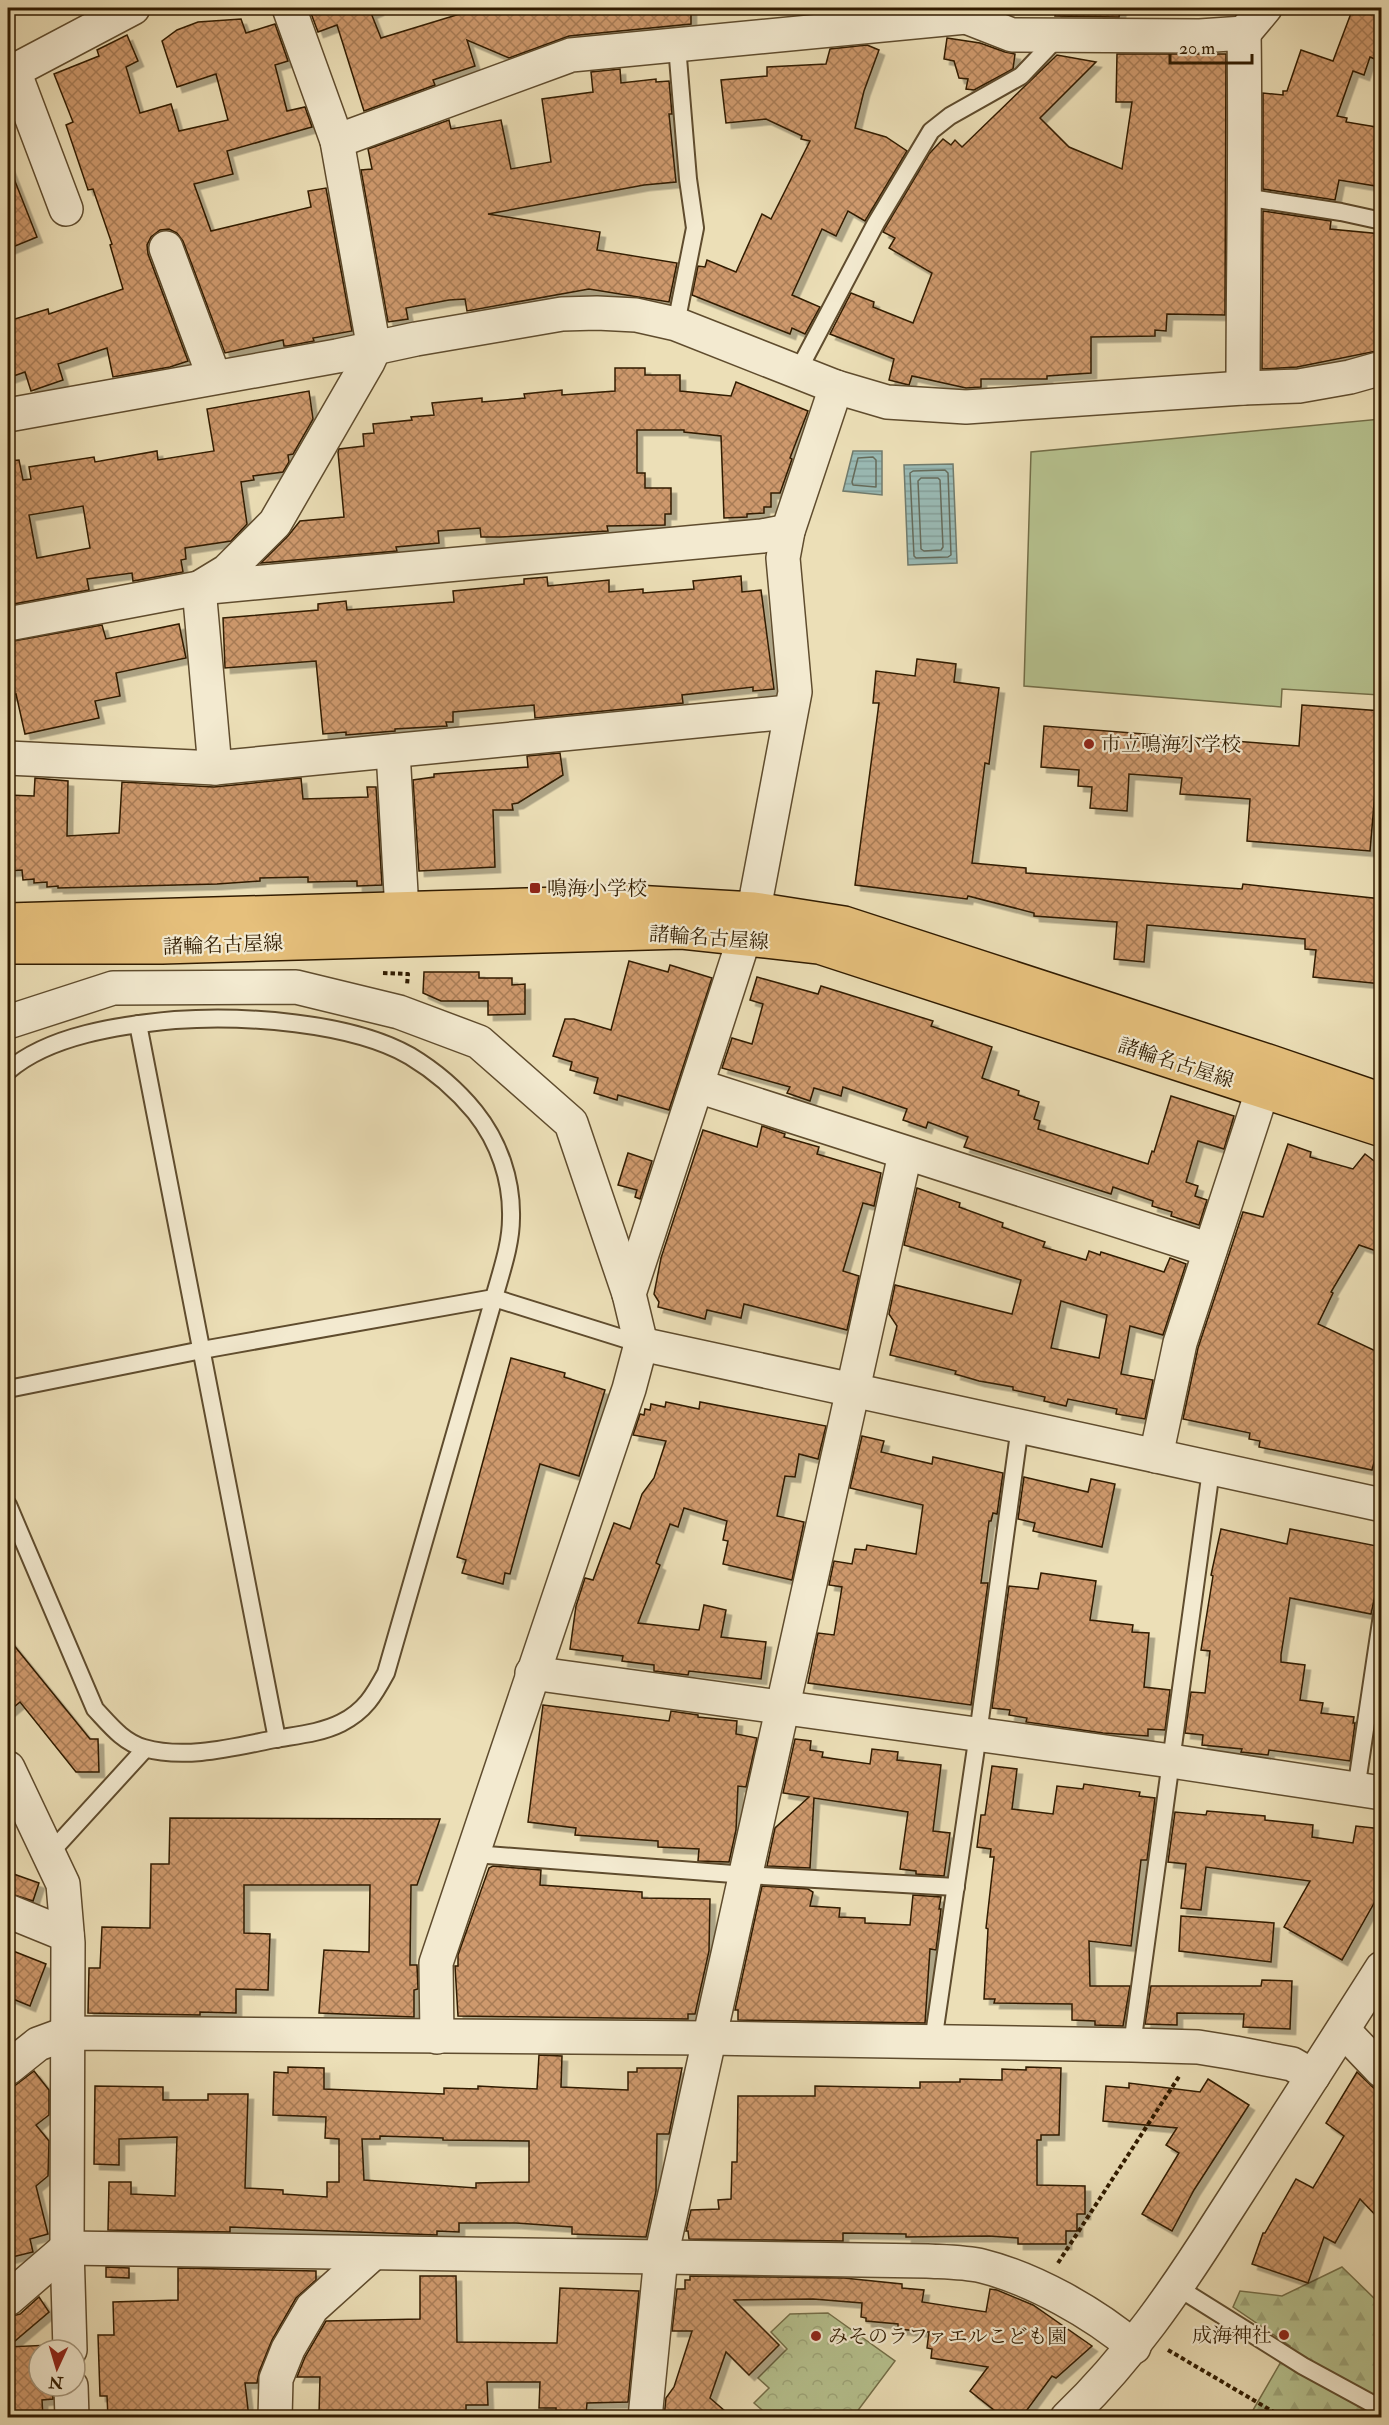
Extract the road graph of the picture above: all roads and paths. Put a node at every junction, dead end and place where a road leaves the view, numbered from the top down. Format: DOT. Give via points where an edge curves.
graph roads {
  1 [pos="133,8"];
  2 [pos="289,8"];
  3 [pos="1265,8"];
  4 [pos="960,12"];
  5 [pos="1244,33"];
  6 [pos="1061,34"];
  7 [pos="677,46"];
  8 [pos="11,72"];
  9 [pos="337,141"];
  10 [pos="1244,197"];
  11 [pos="66,209"];
  12 [pos="1382,220"];
  13 [pos="166,248"];
  14 [pos="676,324"];
  15 [pos="374,348"];
  16 [pos="1382,368"];
  17 [pos="798,371"];
  18 [pos="214,377"];
  19 [pos="836,387"];
  20 [pos="1243,388"];
  21 [pos="8,416"];
  22 [pos="788,531"];
  23 [pos="199,588"];
  24 [pos="8,624"];
  25 [pos="789,712"];
  26 [pos="393,751"];
  27 [pos="8,758"];
  28 [pos="215,768"];
  29 [pos="402,910"];
  30 [pos="8,920"];
  31 [pos="750,924"];
  32 [pos="8,947"];
  33 [pos="383,974"];
  34 [pos="408,974"];
  35 [pos="8,1022"];
  36 [pos="138,1024"];
  37 [pos="8,1071"];
  38 [pos="1267,1076"];
  39 [pos="698,1086"];
  40 [pos="1382,1100"];
  41 [pos="1382,1130"];
  42 [pos="905,1154"];
  43 [pos="1210,1250"];
  44 [pos="629,1294"];
  45 [pos="494,1298"];
  46 [pos="641,1344"];
  47 [pos="202,1350"];
  48 [pos="8,1389"];
  49 [pos="853,1390"];
  50 [pos="1020,1426"];
  51 [pos="1156,1456"];
  52 [pos="1211,1470"];
  53 [pos="8,1505"];
  54 [pos="1382,1505"];
  55 [pos="1382,1615"];
  56 [pos="532,1673"];
  57 [pos="783,1708"];
  58 [pos="978,1734"];
  59 [pos="277,1739"];
  60 [pos="145,1749"];
  61 [pos="1171,1761"];
  62 [pos="8,1768"];
  63 [pos="1369,1791"];
  64 [pos="50,1853"];
  65 [pos="474,1854"];
  66 [pos="746,1875"];
  67 [pos="956,1887"];
  68 [pos="8,1911"];
  69 [pos="67,1935"];
  70 [pos="1382,1968"];
  71 [pos="1343,2030"];
  72 [pos="68,2034"];
  73 [pos="437,2037"];
  74 [pos="709,2038"];
  75 [pos="933,2042"];
  76 [pos="1132,2045"];
  77 [pos="1198,2047"];
  78 [pos="8,2068"];
  79 [pos="1382,2071"];
  80 [pos="1313,2076"];
  81 [pos="67,2248"];
  82 [pos="372,2254"];
  83 [pos="661,2257"];
  84 [pos="1178,2287"];
  85 [pos="1041,2289"];
  86 [pos="8,2299"];
  87 [pos="70,2338"];
  88 [pos="1134,2347"];
  89 [pos="1166,2349"];
  90 [pos="71,2398"];
  91 [pos="1382,2409"];
  92 [pos="72,2418"];
  93 [pos="275,2418"];
  94 [pos="645,2418"];
  95 [pos="1067,2418"];
  96 [pos="1284,2418"];
  1 -- 8 [label="street"];
  2 -- 9 [label="street"];
  3 -- 5 [label="street"];
  4 -- 6 [label="street" via="1012,35"];
  4 -- 7 [label="street"];
  5 -- 6 [label="street"];
  5 -- 10 [label="street"];
  6 -- 17 [label="lane" via="1021,76 931,131 876,223"];
  7 -- 9 [label="street" via="572,55"];
  7 -- 14 [label="lane" via="694,228"];
  8 -- 11 [label="street"];
  9 -- 15 [label="street"];
  10 -- 12 [label="lane"];
  10 -- 20 [label="street"];
  13 -- 18 [label="street"];
  14 -- 15 [label="street" via="636,315 562,314"];
  14 -- 17 [label="street"];
  15 -- 18 [label="street"];
  15 -- 23 [label="street" via="275,523 227,571"];
  16 -- 20 [label="street" via="1299,386"];
  17 -- 19 [label="street"];
  18 -- 21 [label="street"];
  19 -- 20 [label="street" via="888,402 966,407"];
  19 -- 22 [label="street"];
  22 -- 23 [label="street"];
  22 -- 25 [label="street" via="783,558 795,692"];
  23 -- 24 [label="street"];
  23 -- 28 [label="street"];
  25 -- 26 [label="street"];
  25 -- 31 [label="street"];
  26 -- 28 [label="street"];
  26 -- 29 [label="street"];
  27 -- 28 [label="street"];
  29 -- 30 [label="main road, 諸輪名古屋線"];
  29 -- 31 [label="main road, 諸輪名古屋線" via="634,902"];
  31 -- 32 [label="main road, 諸輪名古屋線" via="682,932 162,947"];
  31 -- 38 [label="main road, 諸輪名古屋線" via="844,924"];
  31 -- 39 [label="street"];
  33 -- 34 [label="path"];
  35 -- 44 [label="street" via="113,988 296,987 399,1012 478,1042 571,1123"];
  36 -- 37 [label="lane" via="80,1034 20,1060"];
  36 -- 45 [label="lane" via="213,1017 278,1021 344,1032 409,1055 436,1074 462,1096 485,1125 500,1155 509,1188 512,1219"];
  36 -- 47 [label="lane"];
  38 -- 40 [label="main road, 諸輪名古屋線"];
  38 -- 41 [label="main road, 諸輪名古屋線"];
  38 -- 43 [label="street"];
  39 -- 42 [label="street"];
  39 -- 44 [label="street"];
  42 -- 43 [label="street"];
  42 -- 49 [label="street"];
  43 -- 51 [label="street" via="1180,1343"];
  44 -- 46 [label="street"];
  45 -- 46 [label="lane"];
  45 -- 47 [label="lane"];
  45 -- 59 [label="lane" via="386,1673 370,1701 342,1722 314,1733"];
  46 -- 49 [label="street"];
  46 -- 56 [label="street"];
  47 -- 48 [label="lane"];
  47 -- 59 [label="lane"];
  49 -- 50 [label="street"];
  49 -- 57 [label="street"];
  50 -- 51 [label="street"];
  50 -- 58 [label="lane"];
  51 -- 52 [label="street"];
  52 -- 54 [label="street"];
  52 -- 61 [label="lane"];
  53 -- 60 [label="lane" via="95,1709 117,1733"];
  55 -- 63 [label="lane"];
  56 -- 57 [label="street"];
  56 -- 65 [label="street"];
  57 -- 58 [label="street"];
  57 -- 66 [label="street"];
  58 -- 61 [label="street"];
  58 -- 67 [label="lane"];
  59 -- 60 [label="lane" via="215,1750"];
  60 -- 64 [label="lane"];
  61 -- 63 [label="street"];
  61 -- 76 [label="lane"];
  62 -- 64 [label="street"];
  64 -- 69 [label="street" via="63,1884"];
  65 -- 66 [label="lane"];
  65 -- 73 [label="street" via="436,1963"];
  66 -- 67 [label="lane"];
  66 -- 74 [label="street"];
  67 -- 75 [label="lane"];
  68 -- 69 [label="street"];
  69 -- 72 [label="street"];
  70 -- 71 [label="street"];
  71 -- 79 [label="street"];
  71 -- 80 [label="street"];
  72 -- 73 [label="street"];
  72 -- 78 [label="street" via="38,2044"];
  72 -- 81 [label="street"];
  73 -- 74 [label="street"];
  74 -- 75 [label="street"];
  74 -- 83 [label="street"];
  75 -- 76 [label="street"];
  76 -- 77 [label="street"];
  77 -- 80 [label="street" via="1292,2064"];
  77 -- 85 [label="path"];
  80 -- 84 [label="street"];
  81 -- 82 [label="street"];
  81 -- 86 [label="street"];
  81 -- 87 [label="street"];
  82 -- 83 [label="street"];
  82 -- 93 [label="street" via="312,2308 276,2379"];
  83 -- 85 [label="street" via="963,2264 982,2266"];
  83 -- 94 [label="street"];
  84 -- 88 [label="street"];
  84 -- 91 [label="lane" via="1302,2366"];
  85 -- 88 [label="street" via="1117,2332"];
  88 -- 95 [label="street"];
  89 -- 96 [label="path"];
  90 -- 92 [label="street"];
}
